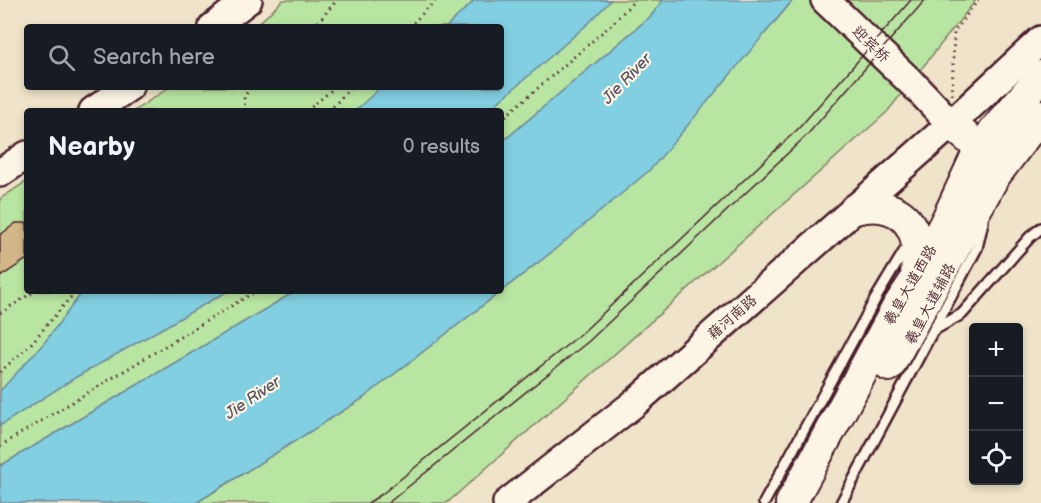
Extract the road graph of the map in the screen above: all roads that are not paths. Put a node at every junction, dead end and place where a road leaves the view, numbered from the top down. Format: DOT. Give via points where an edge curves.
graph roads {
  1 [pos="248,0"];
  2 [pos="825,0"];
  3 [pos="217,24"];
  4 [pos="1039,50"];
  5 [pos="124,90"];
  6 [pos="98,108"];
  7 [pos="1041,115"];
  8 [pos="1041,121"];
  9 [pos="951,124"];
  10 [pos="980,148"];
  11 [pos="24,157"];
  12 [pos="0,173"];
  13 [pos="994,177"];
  14 [pos="855,209"];
  15 [pos="929,226"];
  16 [pos="1041,228"];
  17 [pos="923,327"];
  18 [pos="507,503"];
  19 [pos="764,503"];
  20 [pos="791,503"];
  21 [pos="814,503"];
  22 [pos="842,503"];
  1 -- 3 [label="main road"];
  2 -- 9 [label="main road, 迎宾桥"];
  4 -- 9 [label="main road, 藉河南路"];
  4 -- 10 [label="main road, 羲皇大道西路"];
  5 -- 6 [label="main road"];
  7 -- 13 [label="main road, 羲皇大道西路"];
  8 -- 13 [label="lane"];
  9 -- 10 [label="main road"];
  9 -- 14 [label="main road, 藉河南路"];
  10 -- 13 [label="main road"];
  10 -- 15 [label="main road, 羲皇大道西路"];
  11 -- 12 [label="main road"];
  13 -- 17 [label="main road, 羲皇大道西路"];
  14 -- 15 [label="main road" via="883,206 907,221"];
  14 -- 18 [label="main road, 藉河南路" via="636,402"];
  15 -- 19 [label="lane" via="876,298"];
  15 -- 20 [label="main road, 羲皇大道西路" via="916,279"];
  16 -- 17 [label="lane" via="962,314"];
  17 -- 21 [label="main road, 羲皇大道西路"];
  17 -- 22 [label="lane, 羲皇大道辅路"];
}
